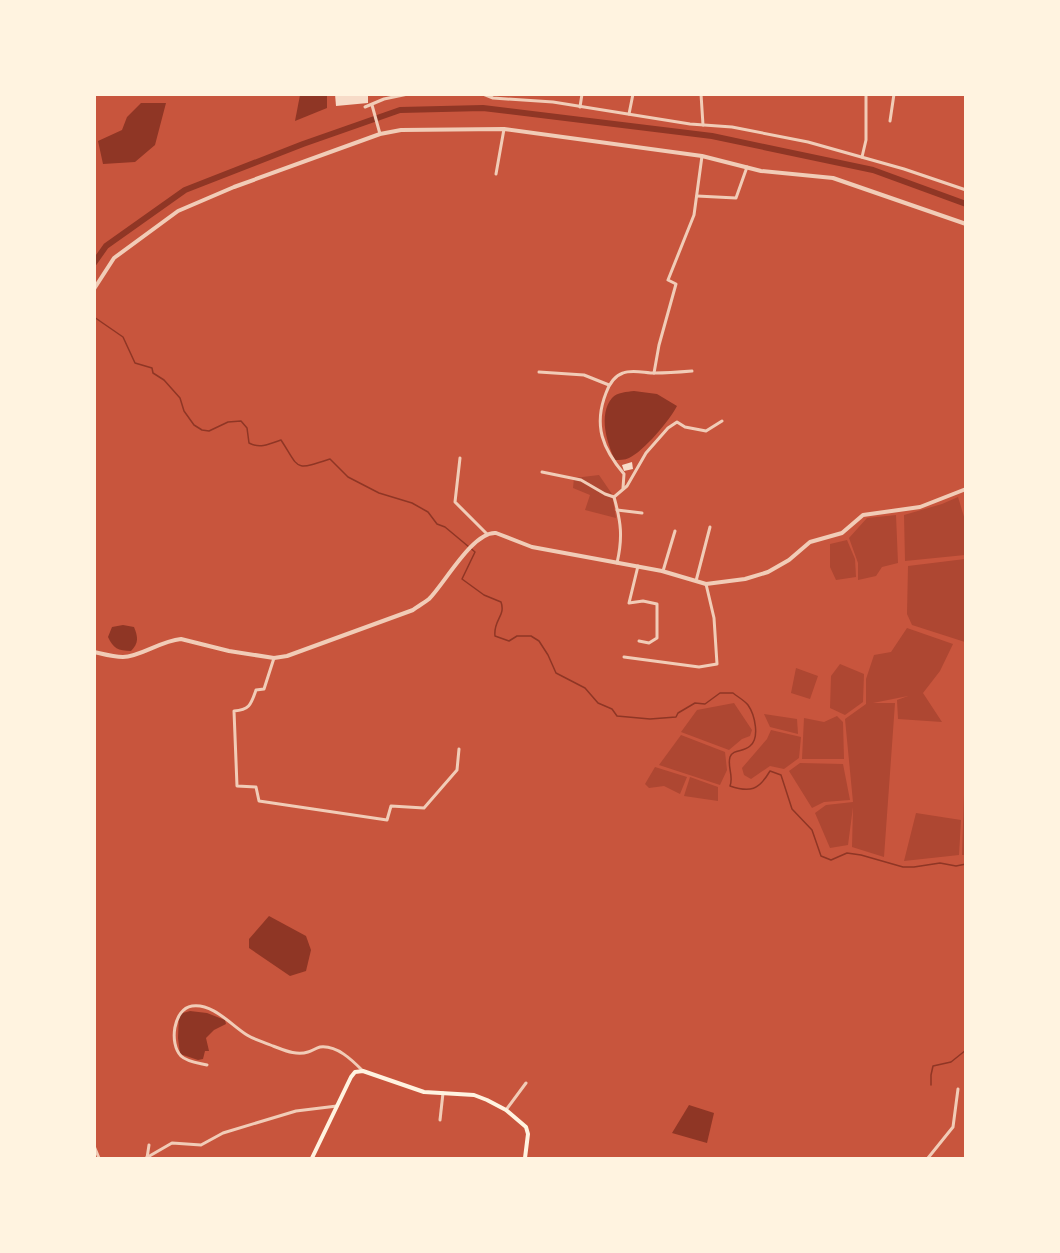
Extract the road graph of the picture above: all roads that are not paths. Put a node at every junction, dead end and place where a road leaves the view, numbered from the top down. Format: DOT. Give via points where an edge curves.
graph roads {
  1 [pos="408,94"];
  2 [pos="483,94"];
  3 [pos="582,94"];
  4 [pos="633,94"];
  5 [pos="701,94"];
  6 [pos="866,94"];
  7 [pos="894,94"];
  8 [pos="513,96"];
  9 [pos="372,105"];
  10 [pos="365,107"];
  11 [pos="580,107"];
  12 [pos="629,114"];
  13 [pos="890,121"];
  14 [pos="703,125"];
  15 [pos="504,129"];
  16 [pos="380,134"];
  17 [pos="702,156"];
  18 [pos="862,158"];
  19 [pos="747,167"];
  20 [pos="496,174"];
  21 [pos="966,190"];
  22 [pos="697,195"];
  23 [pos="966,224"];
  24 [pos="94,289"];
  25 [pos="692,371"];
  26 [pos="539,372"];
  27 [pos="654,373"];
  28 [pos="609,385"];
  29 [pos="722,422"];
  30 [pos="460,458"];
  31 [pos="542,472"];
  32 [pos="624,474"];
  33 [pos="632,477"];
  34 [pos="623,488"];
  35 [pos="966,489"];
  36 [pos="614,497"];
  37 [pos="617,510"];
  38 [pos="642,513"];
  39 [pos="710,526"];
  40 [pos="675,531"];
  41 [pos="487,534"];
  42 [pos="618,563"];
  43 [pos="638,566"];
  44 [pos="663,571"];
  45 [pos="696,582"];
  46 [pos="706,584"];
  47 [pos="639,641"];
  48 [pos="94,652"];
  49 [pos="624,657"];
  50 [pos="274,658"];
  51 [pos="459,749"];
  52 [pos="207,1065"];
  53 [pos="363,1071"];
  54 [pos="526,1083"];
  55 [pos="958,1089"];
  56 [pos="443,1093"];
  57 [pos="338,1106"];
  58 [pos="506,1110"];
  59 [pos="440,1120"];
  60 [pos="149,1145"];
  61 [pos="94,1146"];
  62 [pos="99,1158"];
  63 [pos="146,1158"];
  64 [pos="312,1158"];
  65 [pos="525,1158"];
  66 [pos="928,1158"];
  1 -- 9 [label="street"];
  2 -- 8 [label="street" via="493,99"];
  3 -- 11 [label="street"];
  4 -- 12 [label="street"];
  5 -- 14 [label="street"];
  6 -- 18 [label="street"];
  7 -- 13 [label="street"];
  8 -- 11 [label="street"];
  9 -- 10 [label="street"];
  9 -- 16 [label="street"];
  11 -- 12 [label="street"];
  12 -- 14 [label="street"];
  14 -- 18 [label="street" via="808,142"];
  15 -- 16 [label="street" via="401,130"];
  15 -- 17 [label="street"];
  15 -- 20 [label="street"];
  16 -- 24 [label="street" via="178,211 114,258"];
  17 -- 19 [label="street"];
  17 -- 22 [label="street"];
  18 -- 21 [label="street"];
  19 -- 22 [label="street" via="736,198"];
  19 -- 23 [label="street" via="833,178"];
  22 -- 27 [label="street" via="694,214 668,280 675,284"];
  25 -- 27 [label="street"];
  26 -- 28 [label="street" via="584,375"];
  27 -- 28 [label="street" via="622,373"];
  28 -- 32 [label="street" via="600,428 610,458"];
  29 -- 33 [label="street" via="706,431 677,422 646,453"];
  30 -- 41 [label="street" via="455,502"];
  31 -- 36 [label="street" via="581,480"];
  32 -- 33 [label="street"];
  32 -- 34 [label="street"];
  33 -- 34 [label="street"];
  34 -- 36 [label="street"];
  35 -- 46 [label="street" via="920,507 862,515 842,533 810,542 768,572"];
  36 -- 37 [label="street"];
  37 -- 38 [label="street"];
  37 -- 42 [label="street" via="622,542"];
  39 -- 45 [label="street"];
  40 -- 44 [label="street"];
  41 -- 42 [label="street"];
  41 -- 50 [label="street" via="429,598 413,610"];
  42 -- 43 [label="street"];
  43 -- 44 [label="street"];
  43 -- 47 [label="street" via="629,603 657,604 657,638"];
  44 -- 45 [label="street"];
  45 -- 46 [label="street"];
  46 -- 49 [label="street" via="714,618 717,664 699,667"];
  48 -- 50 [label="street" via="123,657 181,639"];
  50 -- 51 [label="street" via="264,689 256,690 250,707 234,711 237,786 256,787 259,801 387,820 391,806 424,808 457,770"];
  52 -- 53 [label="street" via="184,1059 175,1043 178,1015 191,1006 210,1010 249,1036 289,1052 307,1053 318,1047 334,1049"];
  53 -- 56 [label="main road" via="424,1092"];
  53 -- 57 [label="main road" via="355,1072"];
  54 -- 58 [label="street"];
  55 -- 66 [label="street" via="953,1127"];
  56 -- 58 [label="main road" via="480,1097"];
  56 -- 59 [label="street"];
  57 -- 63 [label="street" via="296,1111 223,1133 201,1145 172,1143"];
  57 -- 64 [label="main road"];
  58 -- 65 [label="main road" via="526,1127"];
  60 -- 63 [label="street"];
  61 -- 62 [label="street"];
}
